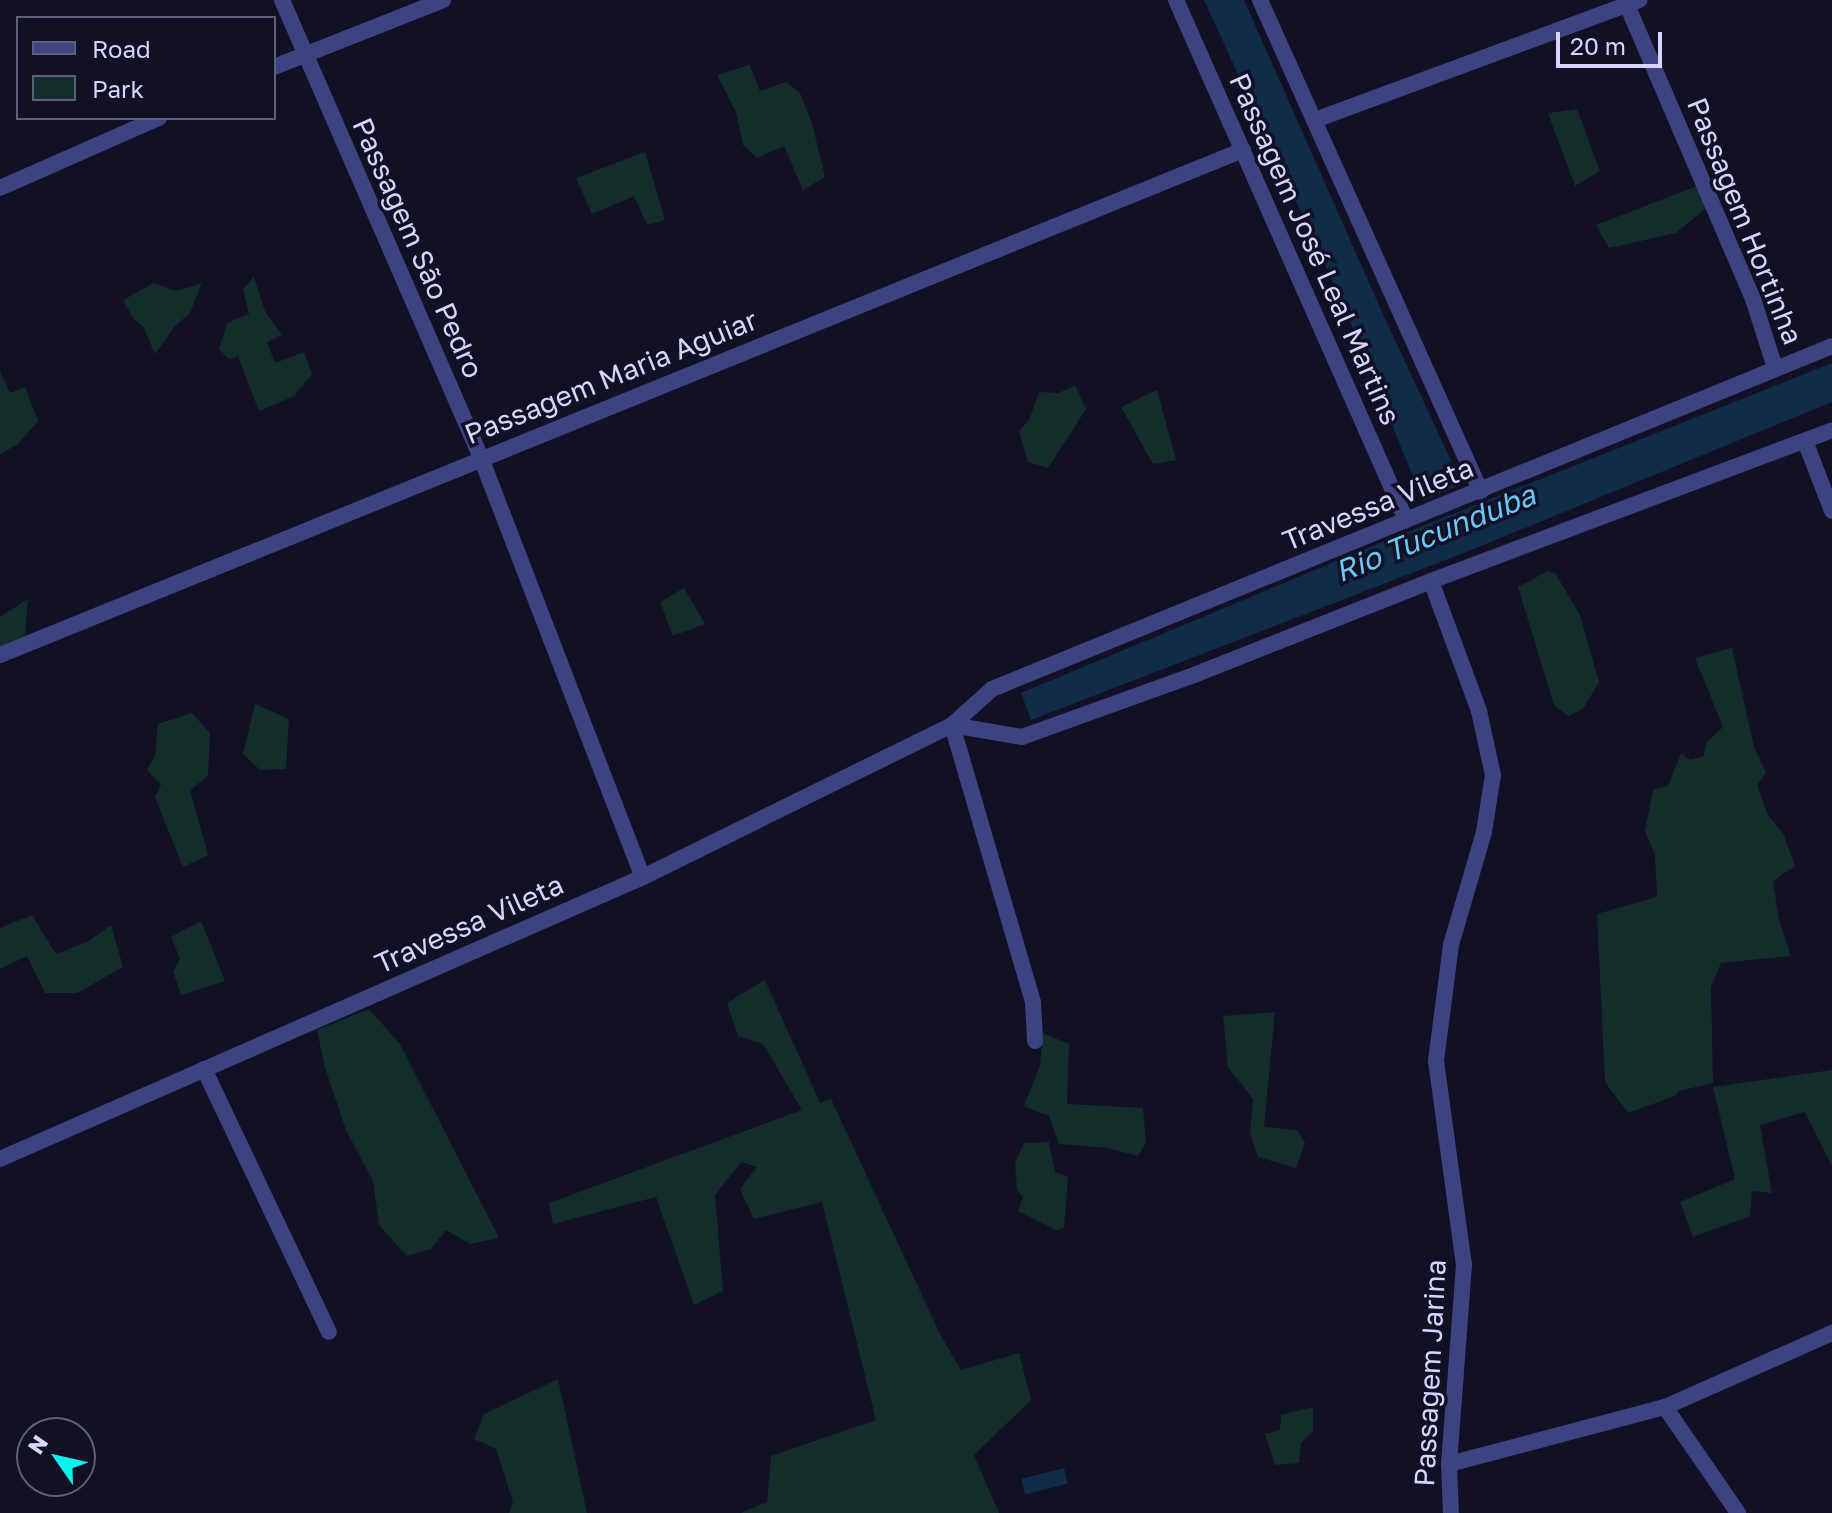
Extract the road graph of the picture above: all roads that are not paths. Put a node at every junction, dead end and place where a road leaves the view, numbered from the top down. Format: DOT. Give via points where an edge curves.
graph roads {
  1 [pos="282,0"];
  2 [pos="443,0"];
  3 [pos="1176,0"];
  4 [pos="1260,0"];
  5 [pos="1633,2"];
  6 [pos="304,54"];
  7 [pos="276,66"];
  8 [pos="154,120"];
  9 [pos="1315,120"];
  10 [pos="1243,150"];
  11 [pos="0,188"];
  12 [pos="1832,346"];
  13 [pos="1775,368"];
  14 [pos="1832,430"];
  15 [pos="1805,441"];
  16 [pos="481,458"];
  17 [pos="1481,492"];
  18 [pos="1832,511"];
  19 [pos="1406,520"];
  20 [pos="1431,581"];
  21 [pos="0,655"];
  22 [pos="952,725"];
  23 [pos="643,877"];
  24 [pos="1035,1041"];
  25 [pos="204,1069"];
  26 [pos="0,1159"];
  27 [pos="329,1332"];
  28 [pos="1832,1333"];
  29 [pos="1665,1407"];
  30 [pos="1449,1464"];
  31 [pos="1451,1513"];
  32 [pos="1738,1513"];
  1 -- 6 [label="street, Passagem São Pedro"];
  2 -- 6 [label="street"];
  3 -- 10 [label="street, Passagem José Leal Martins"];
  4 -- 9 [label="street, Passagem José Leal Martins"];
  5 -- 9 [label="street"];
  5 -- 13 [label="street, Passagem Hortinha" via="1754,302"];
  6 -- 7 [label="street"];
  6 -- 16 [label="street, Passagem São Pedro"];
  8 -- 11 [label="street"];
  9 -- 17 [label="street, Passagem José Leal Martins"];
  10 -- 16 [label="street, Passagem Maria Aguiar"];
  10 -- 19 [label="street, Passagem José Leal Martins"];
  12 -- 13 [label="street, Travessa Vileta"];
  13 -- 17 [label="street, Travessa Vileta"];
  14 -- 15 [label="street"];
  15 -- 18 [label="street"];
  15 -- 20 [label="street"];
  16 -- 21 [label="street, Passagem Maria Aguiar"];
  16 -- 23 [label="street, Passagem São Pedro"];
  17 -- 19 [label="street, Travessa Vileta"];
  19 -- 22 [label="street, Travessa Vileta" via="992,689"];
  20 -- 22 [label="street" via="1022,737"];
  20 -- 30 [label="street, Passagem Jarina" via="1479,711 1493,775 1484,832 1451,945 1436,1061 1464,1265"];
  22 -- 23 [label="street, Travessa Vileta"];
  22 -- 24 [label="street" via="1033,1002"];
  23 -- 25 [label="street, Travessa Vileta"];
  25 -- 26 [label="street, Travessa Vileta"];
  25 -- 27 [label="street"];
  28 -- 29 [label="street"];
  29 -- 30 [label="street"];
  29 -- 32 [label="street"];
  30 -- 31 [label="street, Passagem Jarina"];
}
